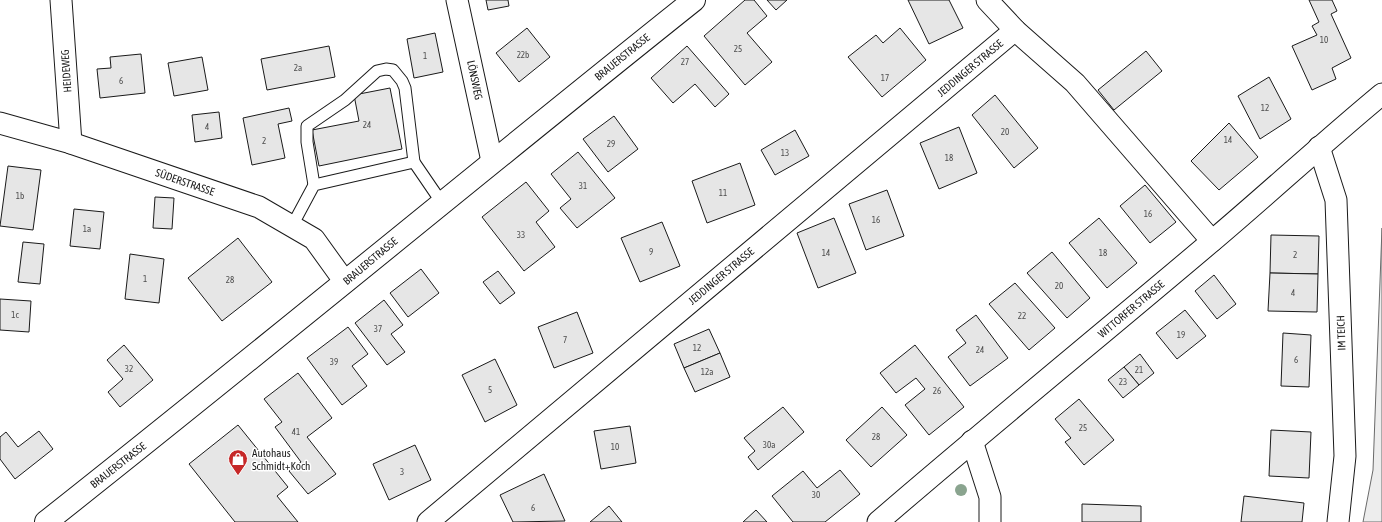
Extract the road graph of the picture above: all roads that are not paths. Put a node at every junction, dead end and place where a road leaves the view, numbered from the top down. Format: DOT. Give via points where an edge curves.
graph roads {
  1 [pos="61,0"];
  2 [pos="457,0"];
  3 [pos="694,0"];
  4 [pos="987,0"];
  5 [pos="1015,30"];
  6 [pos="1382,94"];
  7 [pos="0,123"];
  8 [pos="71,143"];
  9 [pos="1319,147"];
  10 [pos="492,161"];
  11 [pos="414,162"];
  12 [pos="314,185"];
  13 [pos="442,202"];
  14 [pos="292,226"];
  15 [pos="1212,241"];
  16 [pos="345,282"];
  17 [pos="972,441"];
  18 [pos="46,522"];
  19 [pos="428,522"];
  20 [pos="878,522"];
  21 [pos="990,522"];
  22 [pos="1338,522"];
  1 -- 8 [label="street, HEIDEWEG"];
  2 -- 10 [label="street, LÖNSWEG"];
  3 -- 10 [label="main road, BRAUERSTRASSE"];
  4 -- 5 [label="street"];
  5 -- 15 [label="street" via="1075,83"];
  5 -- 19 [label="street, JEDDINGER STRASSE"];
  6 -- 9 [label="street, WITTORFER STRASSE"];
  7 -- 8 [label="street, SÜDERSTRASSE"];
  8 -- 14 [label="street, SÜDERSTRASSE" via="259,207"];
  9 -- 15 [label="street, WITTORFER STRASSE"];
  9 -- 22 [label="street, IM TEICH" via="1336,200 1345,456"];
  10 -- 13 [label="main road, BRAUERSTRASSE"];
  11 -- 12 [label="lane"];
  11 -- 12 [label="lane" via="405,88 393,70 377,71 345,100 307,126"];
  11 -- 13 [label="lane"];
  12 -- 14 [label="lane"];
  13 -- 16 [label="main road, BRAUERSTRASSE"];
  14 -- 16 [label="street, SÜDERSTRASSE" via="314,240"];
  15 -- 17 [label="street, WITTORFER STRASSE"];
  16 -- 18 [label="main road, BRAUERSTRASSE" via="230,377"];
  17 -- 20 [label="street, WITTORFER STRASSE"];
  17 -- 21 [label="street" via="990,497"];
}
